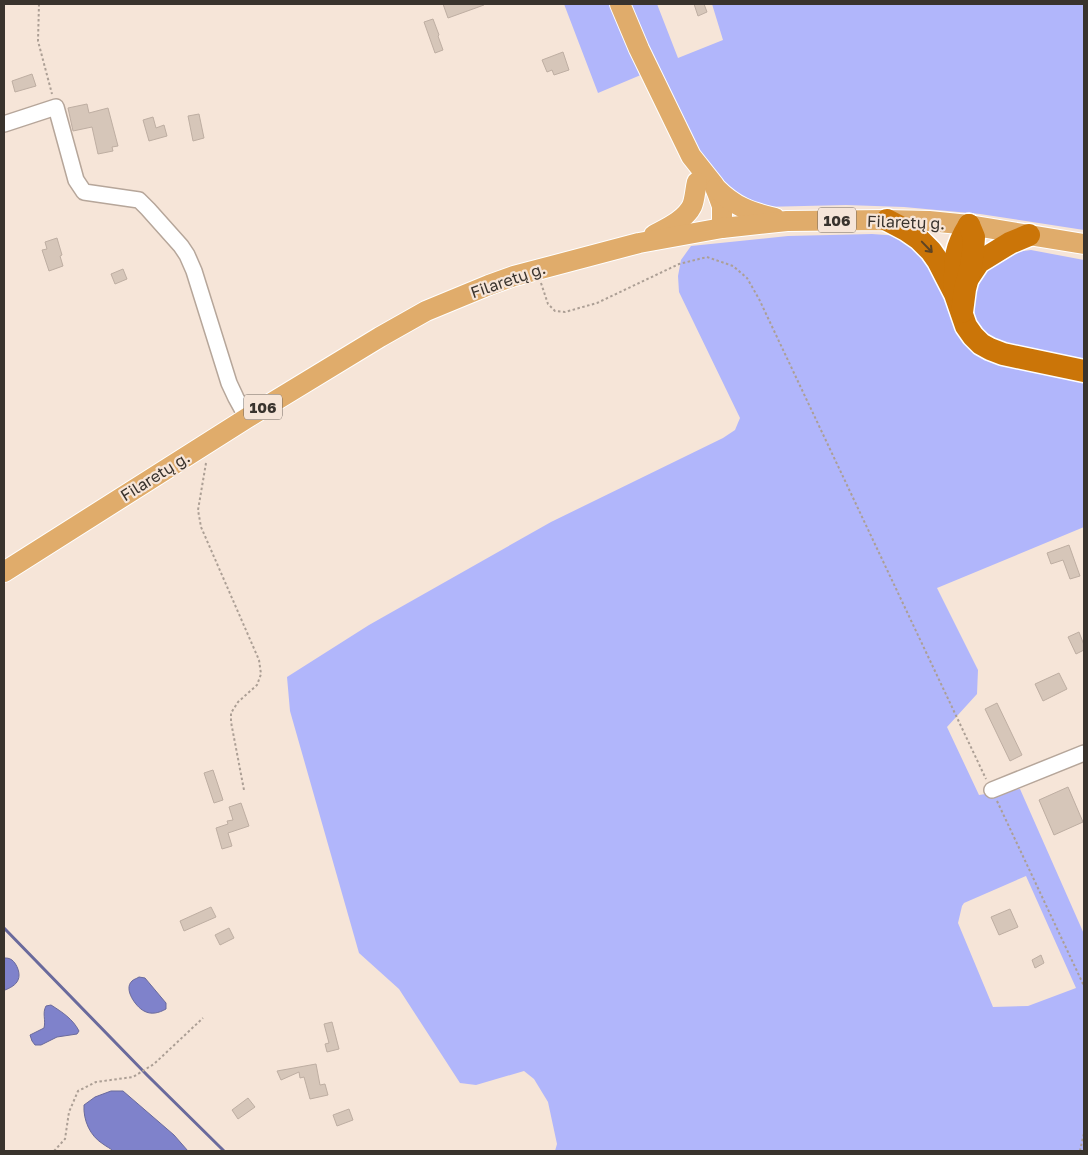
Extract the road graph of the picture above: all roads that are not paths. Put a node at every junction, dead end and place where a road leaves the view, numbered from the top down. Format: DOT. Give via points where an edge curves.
graph roads {
  1 [pos="620,4"];
  2 [pos="4,124"];
  3 [pos="705,184"];
  4 [pos="888,220"];
  5 [pos="787,221"];
  6 [pos="969,226"];
  7 [pos="722,228"];
  8 [pos="1029,235"];
  9 [pos="639,243"];
  10 [pos="1084,244"];
  11 [pos="962,286"];
  12 [pos="1084,371"];
  13 [pos="246,418"];
  14 [pos="4,572"];
  15 [pos="1084,753"];
  16 [pos="992,790"];
  1 -- 3 [label="main road"];
  2 -- 13 [label="street" via="56,107 76,180 84,192 139,200 187,255 229,383"];
  3 -- 5 [label="main road" via="752,213"];
  3 -- 7 [label="main road" via="706,206"];
  3 -- 9 [label="main road" via="681,219"];
  4 -- 5 [label="main road, Filaretų g. / 106"];
  4 -- 6 [label="main road, Filaretų g. / 106"];
  4 -- 11 [label="highway, one-way" via="919,239"];
  5 -- 7 [label="main road, Filaretų g. / 106"];
  6 -- 8 [label="main road, Filaretų g. / 106"];
  6 -- 11 [label="highway" via="957,248 954,263"];
  7 -- 9 [label="main road, Filaretų g. / 106"];
  8 -- 10 [label="main road, Filaretų g. / 106"];
  8 -- 11 [label="highway" via="979,262"];
  9 -- 13 [label="main road, Filaretų g. / 106" via="537,269 426,312"];
  11 -- 12 [label="highway" via="965,289 962,316 981,344 1011,356"];
  13 -- 14 [label="main road, Filaretų g. / 106"];
  15 -- 16 [label="street"];
}
